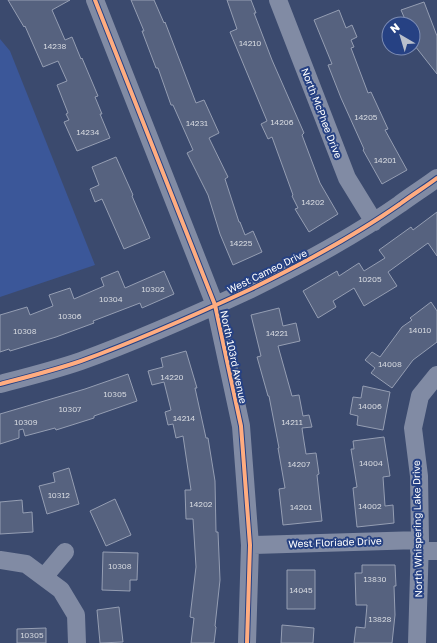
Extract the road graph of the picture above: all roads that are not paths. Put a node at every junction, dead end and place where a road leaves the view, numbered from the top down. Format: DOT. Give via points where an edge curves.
graph roads {
  1 [pos="95,0"];
  2 [pos="278,0"];
  3 [pos="437,178"];
  4 [pos="374,222"];
  5 [pos="215,305"];
  6 [pos="437,375"];
  7 [pos="0,384"];
  8 [pos="250,545"];
  9 [pos="425,547"];
  10 [pos="65,552"];
  11 [pos="0,560"];
  12 [pos="44,577"];
  13 [pos="77,643"];
  14 [pos="247,643"];
  15 [pos="418,643"];
  1 -- 5 [label="street, North 103rd Avenue"];
  2 -- 4 [label="street, North McPhee Drive" via="347,178"];
  3 -- 4 [label="street, West Cameo Drive"];
  4 -- 5 [label="street, West Cameo Drive" via="279,275"];
  5 -- 7 [label="street, West Cameo Drive" via="80,361"];
  5 -- 8 [label="street, North 103rd Avenue" via="241,426"];
  6 -- 9 [label="street, North Whispering Lake Drive" via="420,396 413,428"];
  8 -- 9 [label="street, West Floriade Drive"];
  8 -- 14 [label="street, North 103rd Avenue"];
  9 -- 15 [label="street, North Whispering Lake Drive"];
  10 -- 12 [label="street"];
  11 -- 12 [label="street" via="26,564"];
  12 -- 13 [label="street" via="61,590 76,615"];
}
